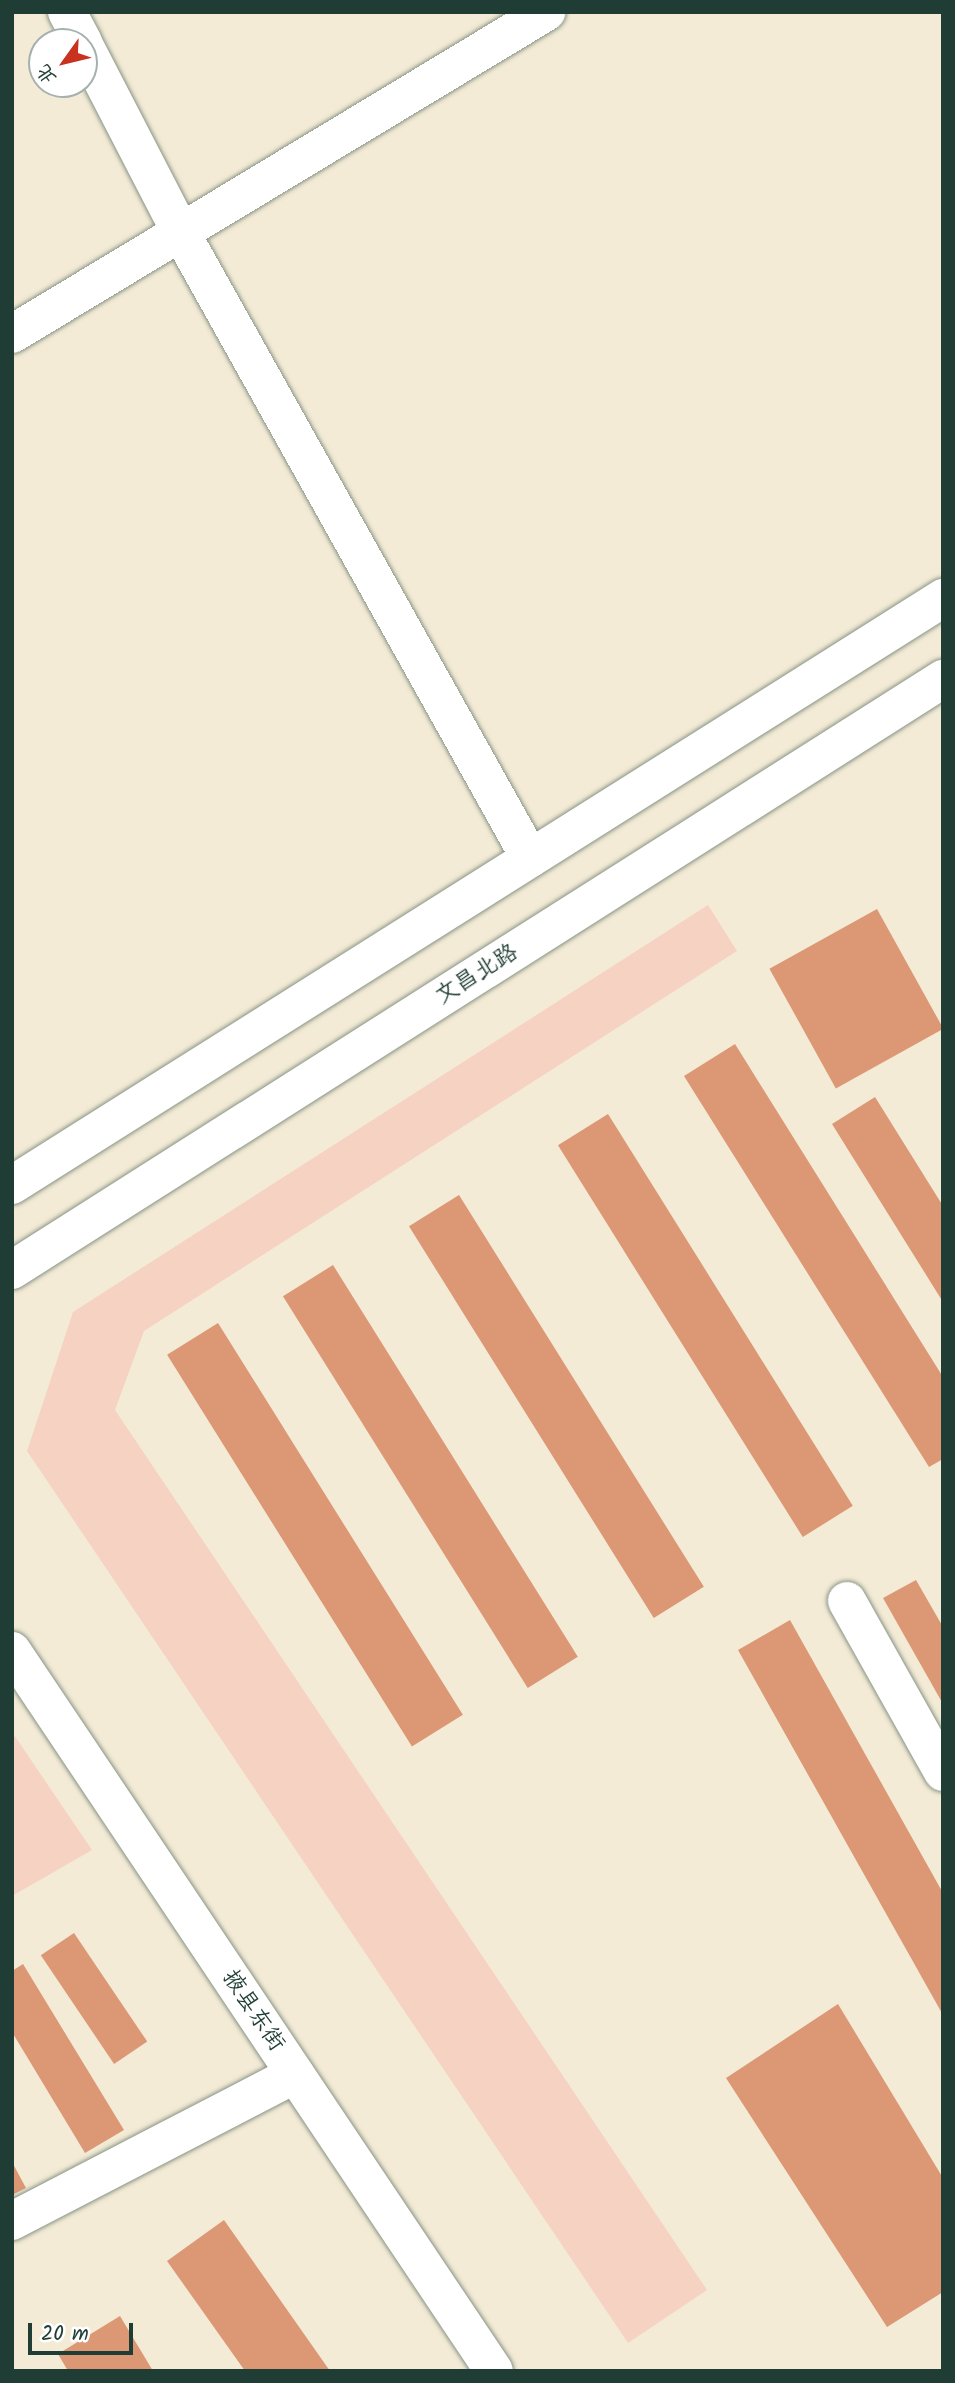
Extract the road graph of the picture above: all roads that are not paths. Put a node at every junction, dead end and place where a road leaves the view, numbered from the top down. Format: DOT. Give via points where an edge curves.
graph roads {
  1 [pos="67,12"];
  2 [pos="546,12"];
  3 [pos="75,28"];
  4 [pos="98,72"];
  5 [pos="181,233"];
  6 [pos="12,334"];
  7 [pos="943,598"];
  8 [pos="943,679"];
  9 [pos="530,858"];
  10 [pos="12,1185"];
  11 [pos="12,1270"];
  12 [pos="847,1601"];
  13 [pos="12,1651"];
  14 [pos="943,1772"];
  15 [pos="295,2074"];
  16 [pos="12,2221"];
  17 [pos="494,2371"];
  1 -- 3 [label="main road"];
  2 -- 5 [label="main road"];
  4 -- 5 [label="main road"];
  5 -- 6 [label="main road"];
  5 -- 9 [label="main road"];
  7 -- 9 [label="main road"];
  8 -- 11 [label="main road, 文昌北路"];
  9 -- 10 [label="main road"];
  12 -- 14 [label="main road"];
  13 -- 15 [label="main road, 掖县东街"];
  15 -- 16 [label="main road"];
  15 -- 17 [label="main road, 掖县东街"];
}
